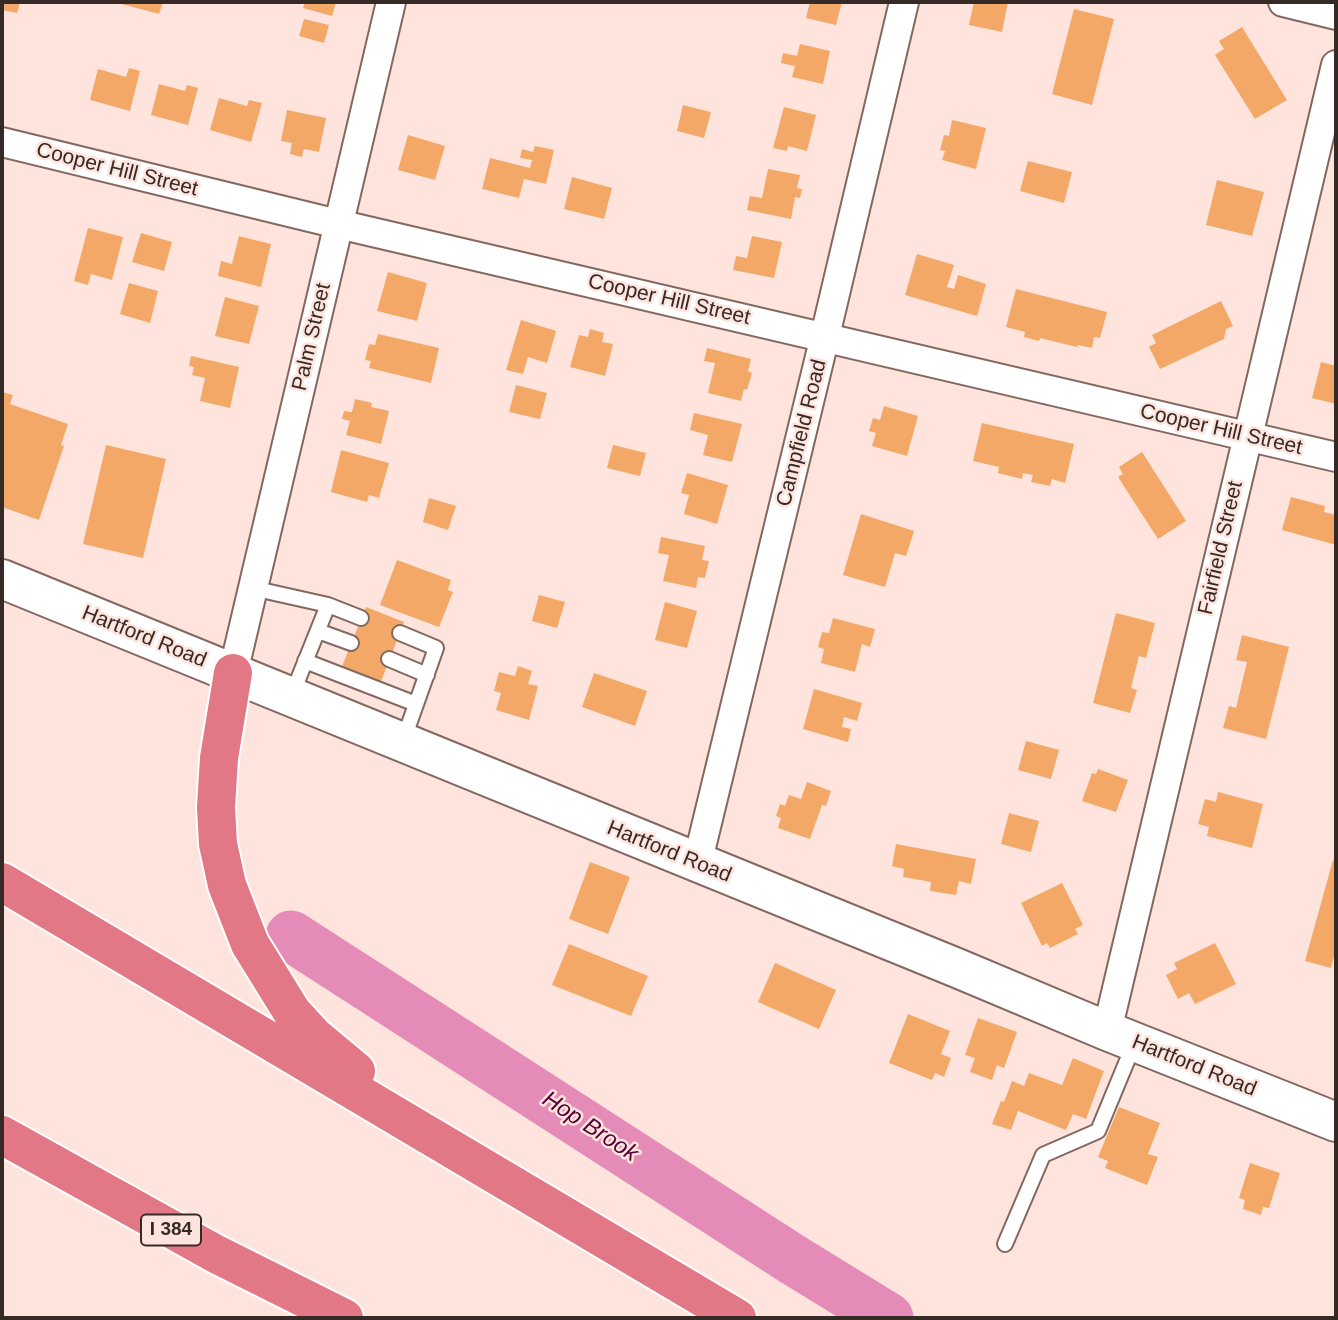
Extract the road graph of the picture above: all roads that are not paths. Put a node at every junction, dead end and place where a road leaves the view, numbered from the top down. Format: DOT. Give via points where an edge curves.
graph roads {
  1 [pos="391,2"];
  2 [pos="904,2"];
  3 [pos="1283,2"];
  4 [pos="1336,15"];
  5 [pos="1336,65"];
  6 [pos="2,142"];
  7 [pos="338,224"];
  8 [pos="825,336"];
  9 [pos="1248,436"];
  10 [pos="1336,457"];
  11 [pos="2,579"];
  12 [pos="252,588"];
  13 [pos="328,605"];
  14 [pos="361,618"];
  15 [pos="318,631"];
  16 [pos="400,633"];
  17 [pos="351,643"];
  18 [pos="389,659"];
  19 [pos="305,661"];
  20 [pos="233,673"];
  21 [pos="427,675"];
  22 [pos="290,697"];
  23 [pos="416,704"];
  24 [pos="402,742"];
  25 [pos="697,864"];
  26 [pos="2,882"];
  27 [pos="1121,1037"];
  28 [pos="1336,1122"];
  29 [pos="2,1135"];
  30 [pos="498,1177"];
  31 [pos="1005,1244"];
  32 [pos="344,1318"];
  33 [pos="737,1318"];
  1 -- 7 [label="street, Palm Street"];
  2 -- 8 [label="street, Campfield Road"];
  3 -- 4 [label="street"];
  5 -- 9 [label="street, Fairfield Street"];
  6 -- 7 [label="street, Cooper Hill Street"];
  7 -- 8 [label="street, Cooper Hill Street"];
  7 -- 12 [label="street, Palm Street"];
  8 -- 9 [label="street, Cooper Hill Street"];
  8 -- 25 [label="street, Campfield Road"];
  9 -- 10 [label="street, Cooper Hill Street"];
  9 -- 27 [label="street, Fairfield Street"];
  11 -- 20 [label="main road, Hartford Road"];
  12 -- 13 [label="lane"];
  12 -- 20 [label="street, Palm Street"];
  13 -- 14 [label="lane"];
  13 -- 15 [label="lane"];
  15 -- 17 [label="lane"];
  15 -- 19 [label="lane"];
  16 -- 21 [label="lane" via="436,648"];
  18 -- 21 [label="lane"];
  19 -- 22 [label="lane"];
  19 -- 23 [label="lane"];
  20 -- 22 [label="main road, Hartford Road"];
  20 -- 30 [label="highway" via="219,758 216,825 227,885 256,954 292,1012 314,1035"];
  21 -- 23 [label="lane"];
  22 -- 24 [label="main road, Hartford Road"];
  23 -- 24 [label="lane"];
  24 -- 25 [label="main road, Hartford Road"];
  25 -- 27 [label="main road, Hartford Road"];
  26 -- 30 [label="highway"];
  27 -- 28 [label="main road, Hartford Road"];
  27 -- 31 [label="lane" via="1098,1131 1043,1155"];
  29 -- 32 [label="highway, I 384" via="204,1248"];
  30 -- 33 [label="highway"];
}
